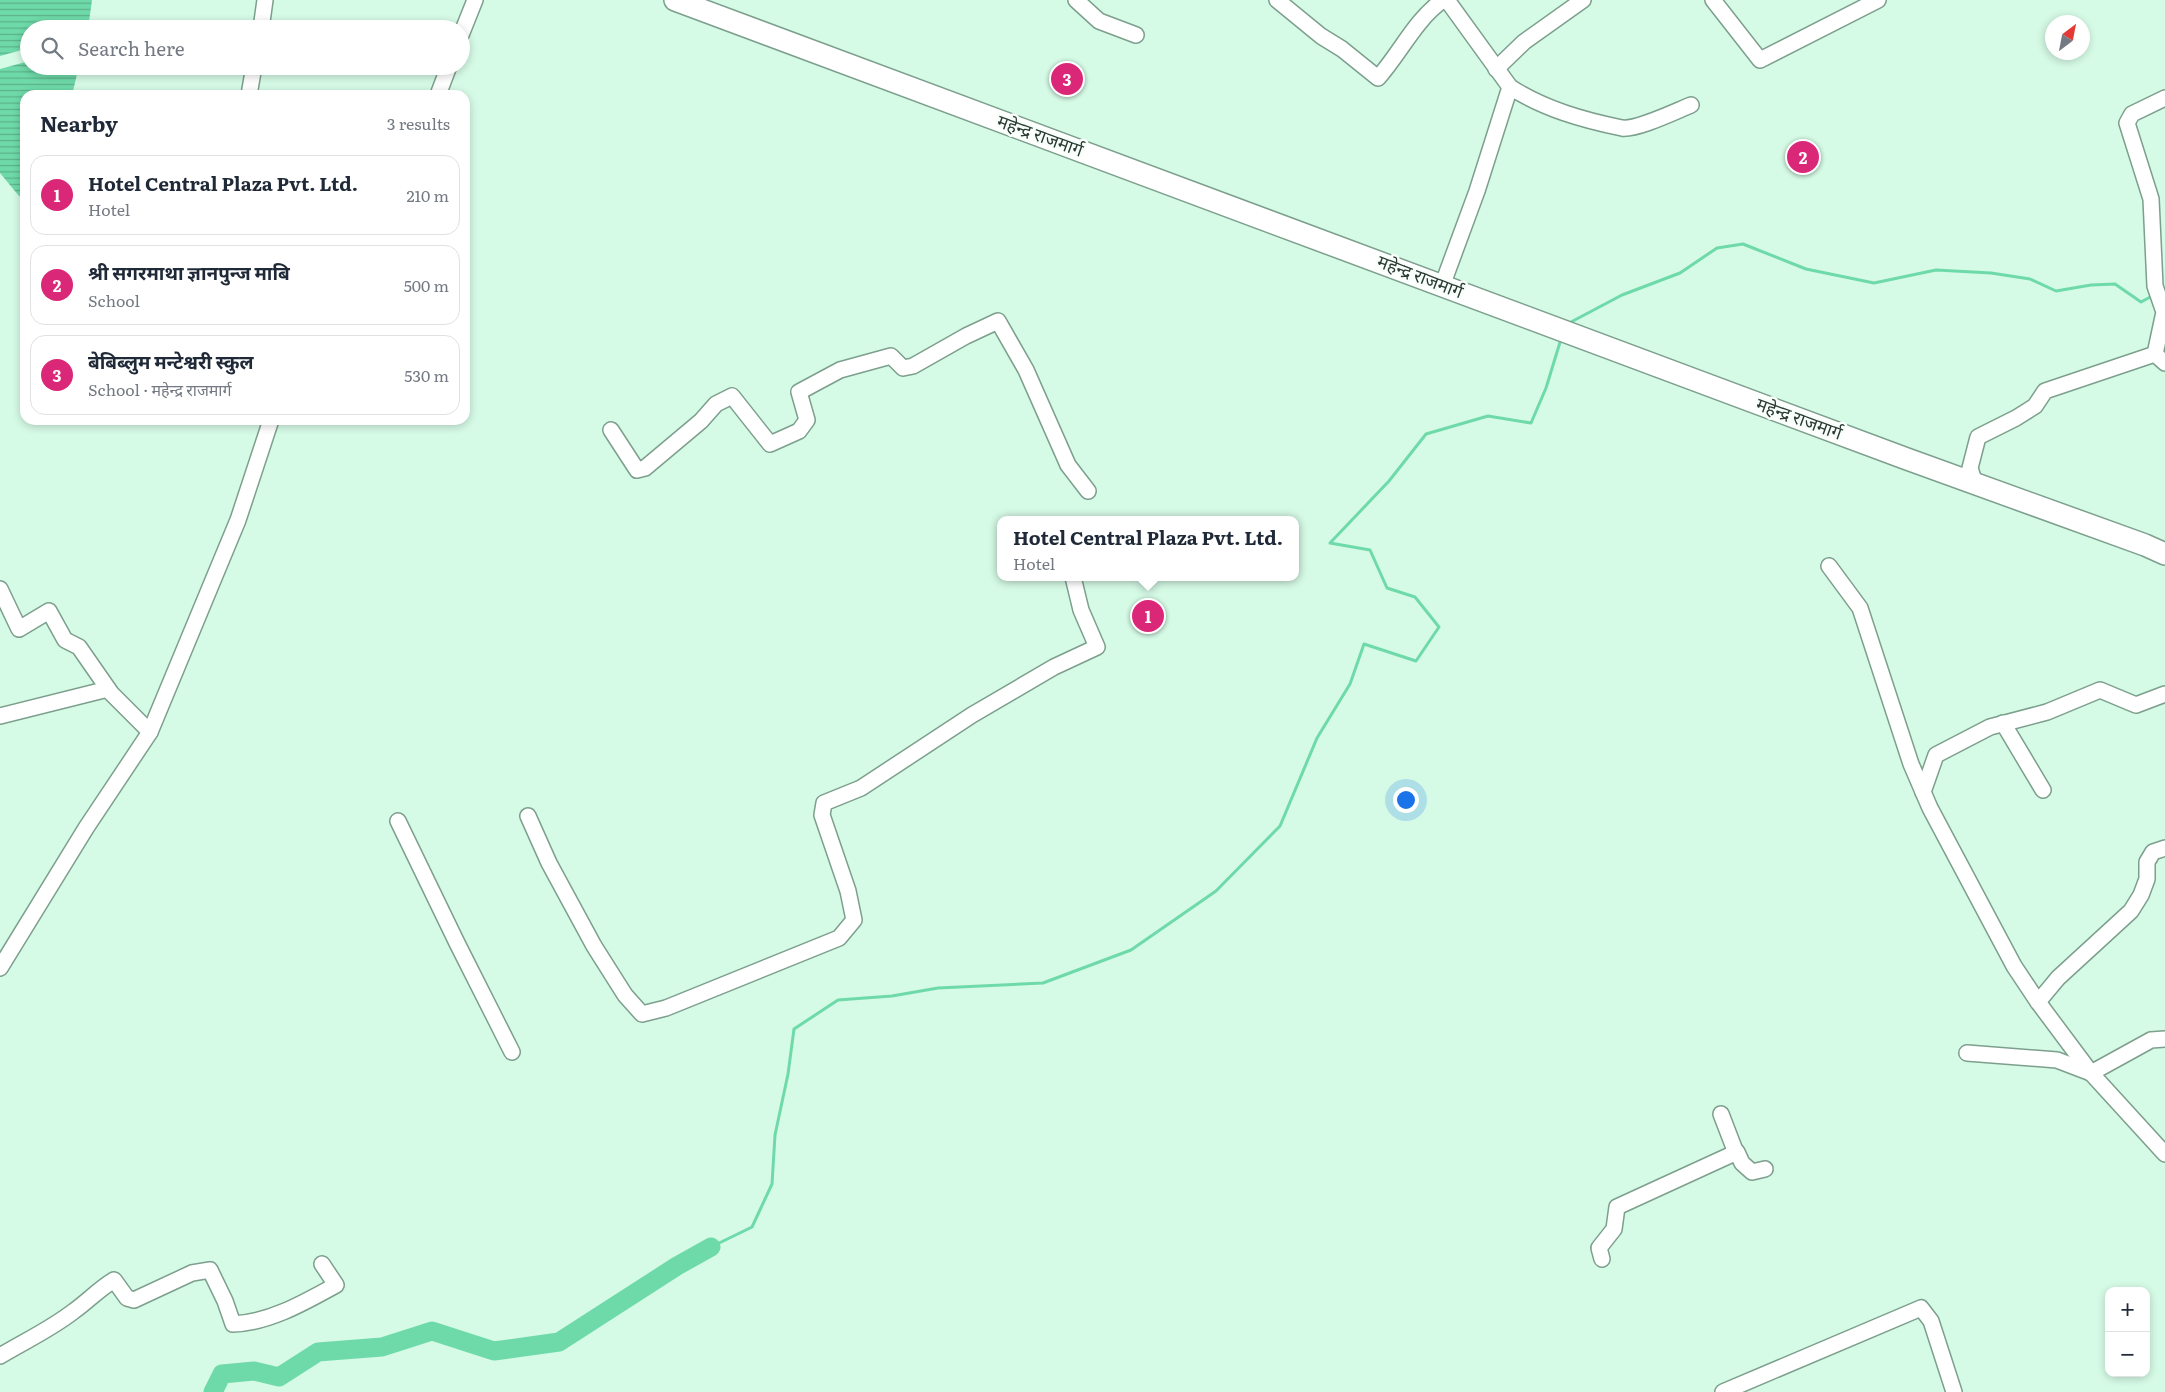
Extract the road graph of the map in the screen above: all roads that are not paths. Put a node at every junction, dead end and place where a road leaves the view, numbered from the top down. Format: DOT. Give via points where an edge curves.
graph roads {
  1 [pos="265,0"];
  2 [pos="475,0"];
  3 [pos="675,0"];
  4 [pos="1076,0"];
  5 [pos="1277,0"];
  6 [pos="1443,0"];
  7 [pos="1447,0"];
  8 [pos="1583,0"];
  9 [pos="1714,0"];
  10 [pos="1878,0"];
  11 [pos="262,20"];
  12 [pos="467,20"];
  13 [pos="1136,35"];
  14 [pos="1496,68"];
  15 [pos="252,75"];
  16 [pos="446,75"];
  17 [pos="1510,87"];
  18 [pos="250,90"];
  19 [pos="440,90"];
  20 [pos="2165,98"];
  21 [pos="1691,105"];
  22 [pos="1442,286"];
  23 [pos="2160,359"];
  24 [pos="269,425"];
  25 [pos="611,430"];
  26 [pos="1975,484"];
  27 [pos="1088,491"];
  28 [pos="2158,550"];
  29 [pos="1829,566"];
  30 [pos="1074,581"];
  31 [pos="0,589"];
  32 [pos="108,689"];
  33 [pos="2165,694"];
  34 [pos="0,716"];
  35 [pos="2003,723"];
  36 [pos="150,732"];
  37 [pos="2043,790"];
  38 [pos="1923,792"];
  39 [pos="528,816"];
  40 [pos="398,821"];
  41 [pos="2165,848"];
  42 [pos="0,968"];
  43 [pos="2038,1002"];
  44 [pos="2165,1039"];
  45 [pos="512,1052"];
  46 [pos="1967,1053"];
  47 [pos="2091,1073"];
  48 [pos="1721,1114"];
  49 [pos="1736,1153"];
  50 [pos="2165,1154"];
  51 [pos="1765,1169"];
  52 [pos="1602,1259"];
  53 [pos="322,1264"];
  54 [pos="0,1356"];
  55 [pos="1723,1392"];
  56 [pos="1954,1392"];
  1 -- 11 [label="street"];
  2 -- 12 [label="street"];
  3 -- 22 [label="highway, महेन्द्र राजमार्ग"];
  4 -- 13 [label="street" via="1099,21"];
  5 -- 6 [label="street" via="1378,78 1394,61 1428,11"];
  7 -- 14 [label="street"];
  8 -- 14 [label="street" via="1524,42"];
  9 -- 10 [label="street" via="1760,60"];
  14 -- 17 [label="street"];
  15 -- 18 [label="street"];
  16 -- 19 [label="street"];
  17 -- 21 [label="street" via="1558,111 1631,129"];
  17 -- 22 [label="street"];
  20 -- 23 [label="street" via="2132,114 2127,123 2151,199 2155,286 2164,312"];
  22 -- 26 [label="highway, महेन्द्र राजमार्ग"];
  23 -- 26 [label="street" via="2045,391 2035,406 1978,437 1970,468"];
  24 -- 36 [label="street" via="238,520"];
  25 -- 27 [label="street" via="637,470 645,468 701,421 716,404 732,396 770,444 799,431 807,420 799,392 840,370 891,356 904,368 912,366 998,321 1026,370 1068,465"];
  26 -- 28 [label="highway, महेन्द्र राजमार्ग"];
  29 -- 38 [label="street" via="1860,608 1908,756"];
  30 -- 39 [label="street" via="1081,610 1097,647 972,714 861,788 824,803 822,815 848,891 854,920 839,938 666,1008 642,1014 625,995 594,946 548,863"];
  31 -- 32 [label="street" via="19,629 49,611 65,640 79,648"];
  32 -- 34 [label="street"];
  32 -- 36 [label="street"];
  33 -- 35 [label="street" via="2136,705 2100,690 2047,712"];
  35 -- 37 [label="street"];
  35 -- 38 [label="street" via="1936,755"];
  36 -- 42 [label="street" via="86,828"];
  38 -- 43 [label="street" via="2014,966"];
  40 -- 45 [label="street"];
  41 -- 43 [label="street" via="2153,852 2147,862 2147,880 2142,896 2131,911 2058,978"];
  43 -- 47 [label="street"];
  44 -- 47 [label="street" via="2151,1040"];
  46 -- 47 [label="street" via="2057,1060"];
  47 -- 50 [label="street"];
  48 -- 49 [label="street"];
  49 -- 51 [label="street" via="1752,1172"];
  49 -- 52 [label="street" via="1617,1207 1614,1229 1599,1248"];
  53 -- 54 [label="street" via="336,1285 273,1315 243,1324 234,1324 210,1270 192,1273 134,1300 127,1298 114,1280 45,1331"];
  55 -- 56 [label="street" via="1921,1308 1931,1321"];
}
